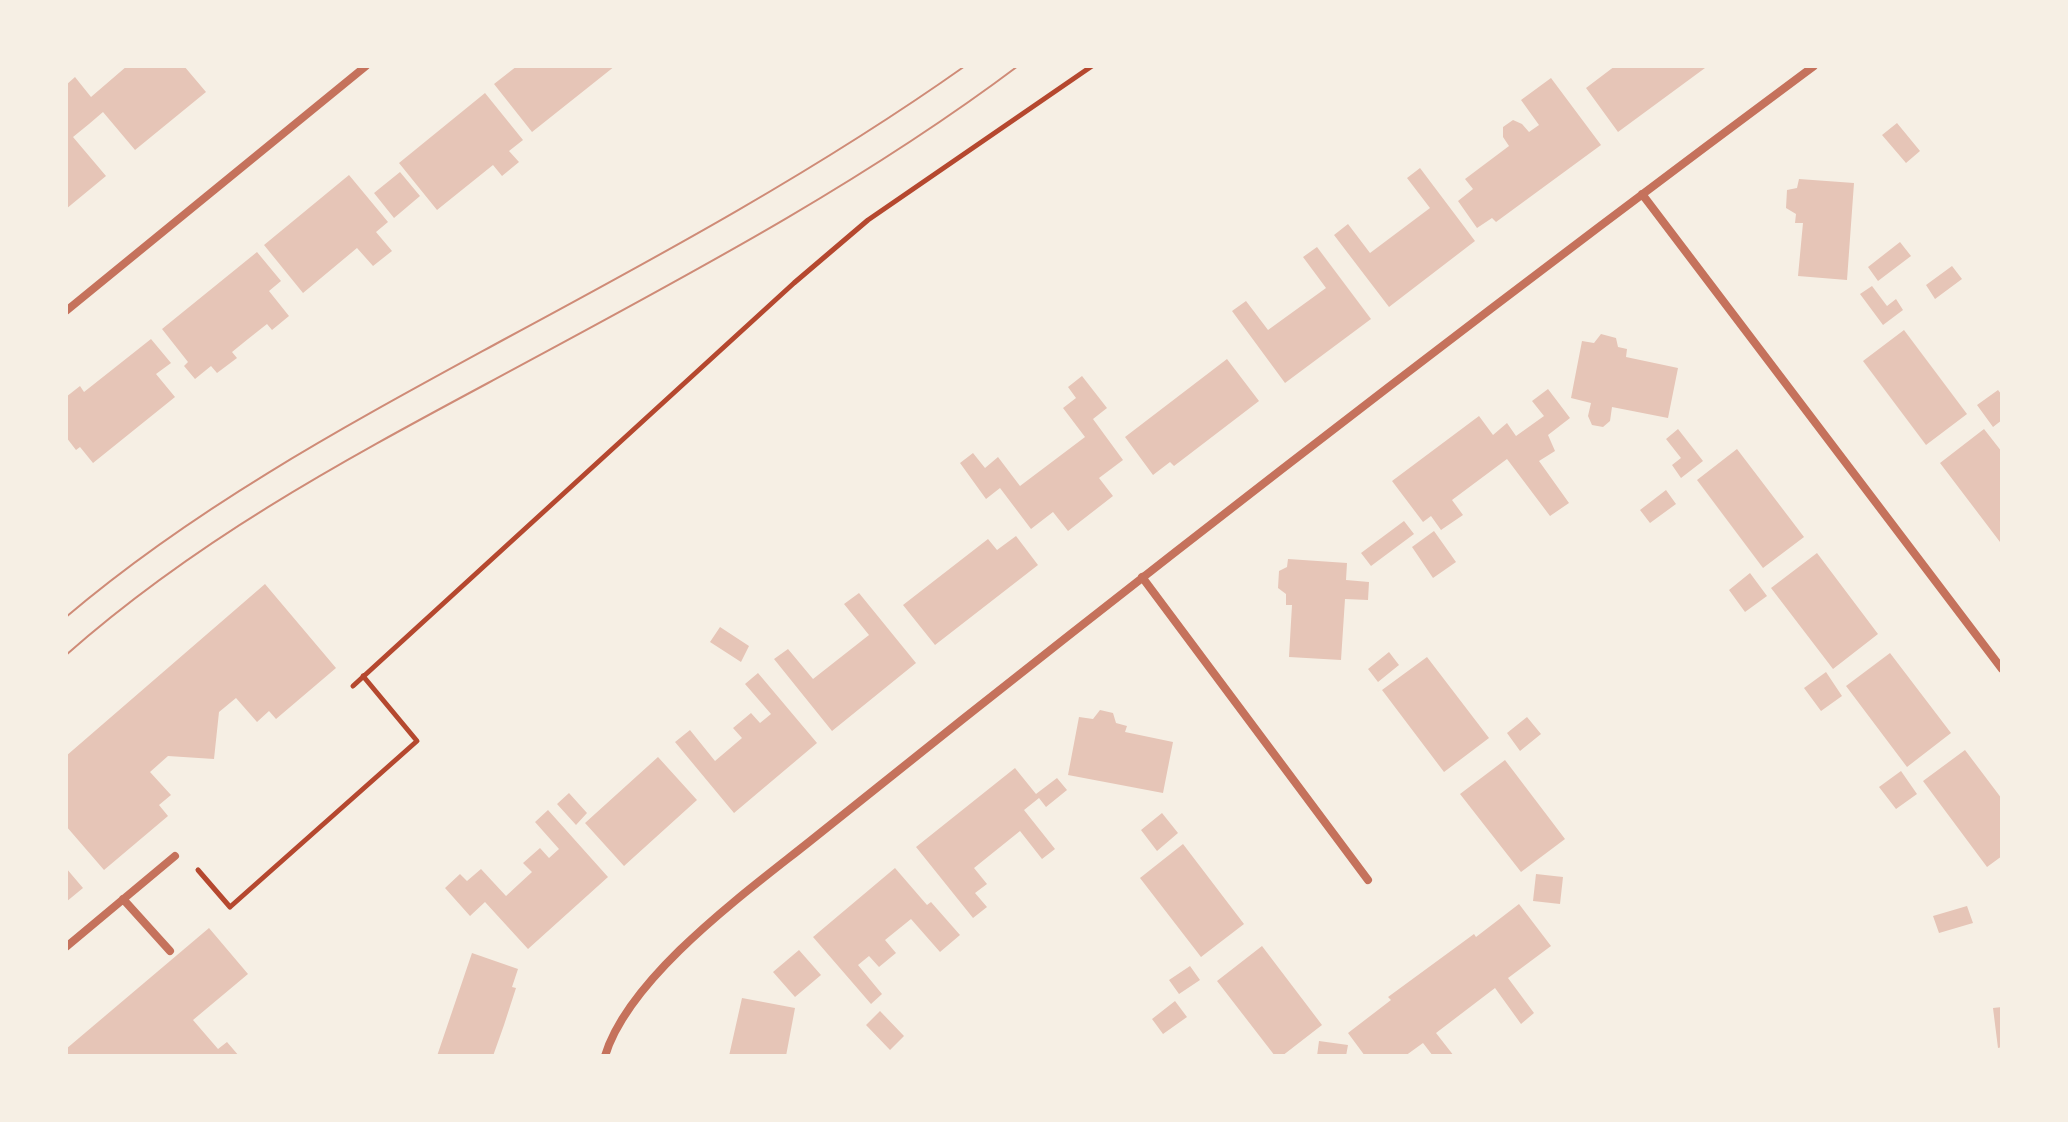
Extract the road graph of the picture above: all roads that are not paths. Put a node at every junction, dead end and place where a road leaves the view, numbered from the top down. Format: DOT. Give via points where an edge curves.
graph roads {
  1 [pos="366,66"];
  2 [pos="1814,66"];
  3 [pos="1642,194"];
  4 [pos="66,311"];
  5 [pos="1142,577"];
  6 [pos="2002,669"];
  7 [pos="175,856"];
  8 [pos="1368,880"];
  9 [pos="123,899"];
  10 [pos="66,947"];
  11 [pos="170,951"];
  12 [pos="605,1056"];
  1 -- 4 [label="street"];
  2 -- 3 [label="street"];
  3 -- 5 [label="street"];
  3 -- 6 [label="street"];
  5 -- 8 [label="street"];
  5 -- 12 [label="street" via="717,915 652,980 611,1036"];
  7 -- 9 [label="street"];
  9 -- 10 [label="street"];
  9 -- 11 [label="street"];
}
